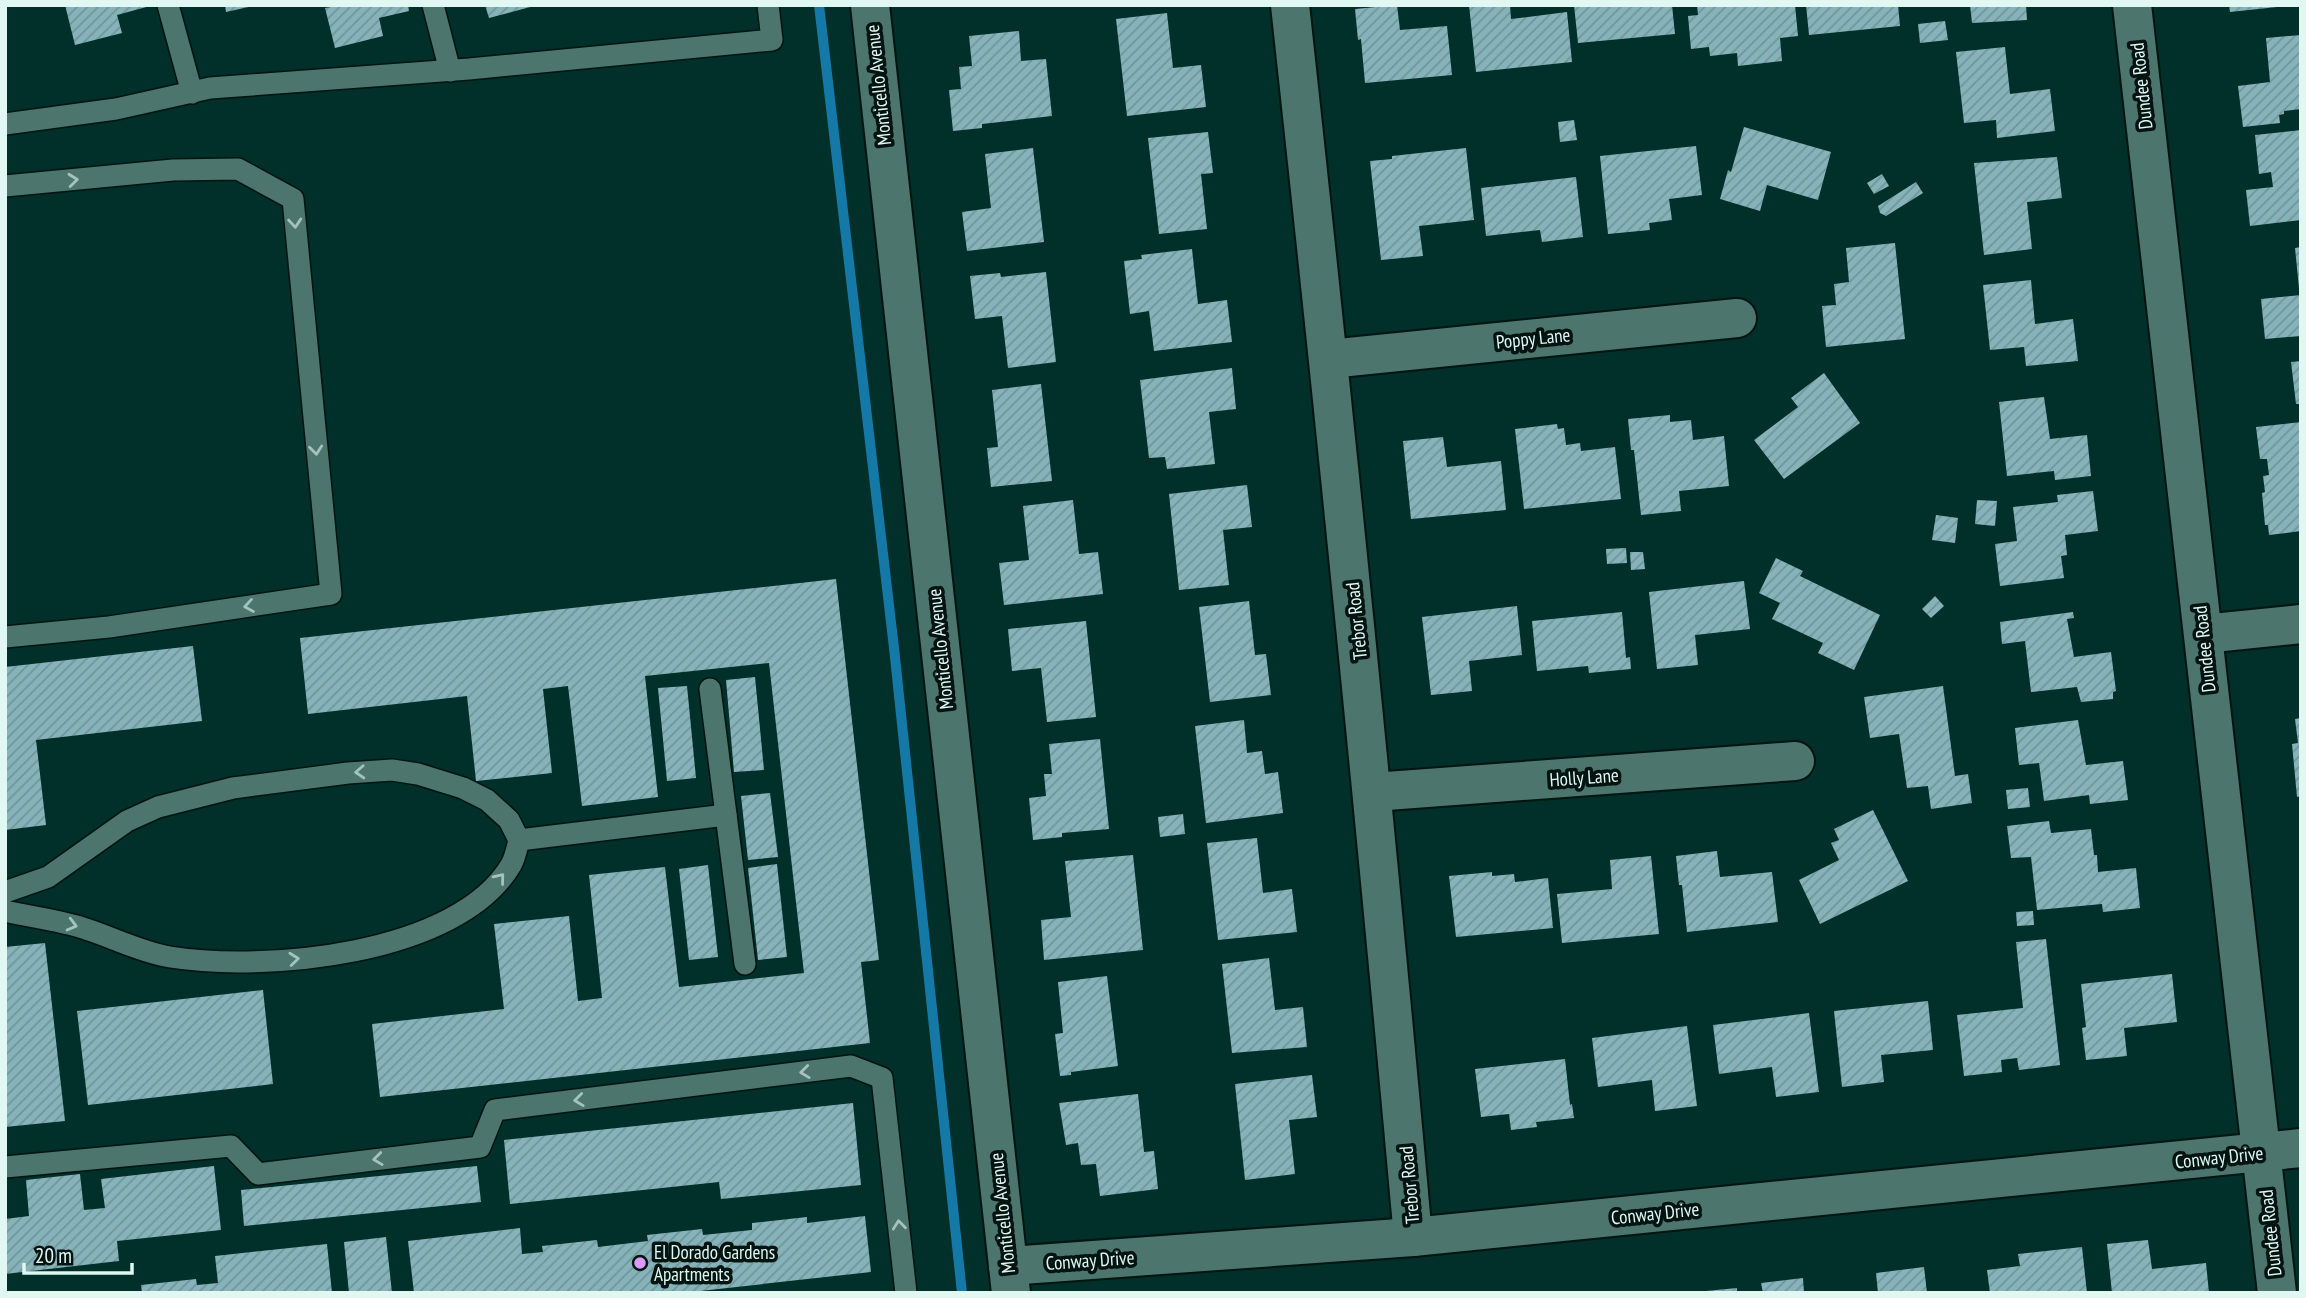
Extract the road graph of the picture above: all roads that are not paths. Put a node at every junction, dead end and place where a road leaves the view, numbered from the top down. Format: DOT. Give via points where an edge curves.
graph roads {
  1 [pos="168,5"];
  2 [pos="433,5"];
  3 [pos="768,5"];
  4 [pos="870,5"];
  5 [pos="1290,5"];
  6 [pos="2132,5"];
  7 [pos="450,71"];
  8 [pos="192,93"];
  9 [pos="5,124"];
  10 [pos="5,186"];
  11 [pos="1737,318"];
  12 [pos="1329,359"];
  13 [pos="2301,624"];
  14 [pos="2203,634"];
  15 [pos="5,637"];
  16 [pos="710,689"];
  17 [pos="1795,761"];
  18 [pos="1373,792"];
  19 [pos="726,814"];
  20 [pos="519,840"];
  21 [pos="5,892"];
  22 [pos="5,911"];
  23 [pos="745,964"];
  24 [pos="2301,1148"];
  25 [pos="2262,1153"];
  26 [pos="5,1167"];
  27 [pos="1413,1237"];
  28 [pos="1009,1279"];
  29 [pos="906,1293"];
  30 [pos="2277,1293"];
  1 -- 8 [label="lane"];
  2 -- 7 [label="lane"];
  3 -- 7 [label="lane" via="772,40"];
  4 -- 28 [label="street, Monticello Avenue"];
  5 -- 12 [label="street, Trebor Road"];
  6 -- 14 [label="street, Dundee Road"];
  7 -- 8 [label="lane"];
  8 -- 9 [label="lane"];
  10 -- 15 [label="lane, one-way" via="173,170 238,169 293,199 331,594 109,627"];
  11 -- 12 [label="street, Poppy Lane"];
  12 -- 18 [label="street, Trebor Road"];
  13 -- 14 [label="street"];
  14 -- 25 [label="street, Dundee Road"];
  16 -- 19 [label="lane"];
  17 -- 18 [label="street, Holly Lane"];
  18 -- 27 [label="street, Trebor Road"];
  19 -- 20 [label="lane"];
  19 -- 23 [label="lane"];
  20 -- 21 [label="lane, one-way" via="502,813 463,788 392,770 348,773 233,788 158,807 127,821 48,877"];
  22 -- 20 [label="lane, one-way" via="46,918 167,956 221,963 334,954 399,940 454,916 490,891 511,864"];
  24 -- 25 [label="street, Conway Drive"];
  25 -- 27 [label="street, Conway Drive"];
  25 -- 30 [label="street, Dundee Road"];
  29 -- 26 [label="lane, one-way" via="883,1078 851,1066 495,1110 480,1147 258,1174 231,1146"];
  27 -- 28 [label="street, Conway Drive"];
}
